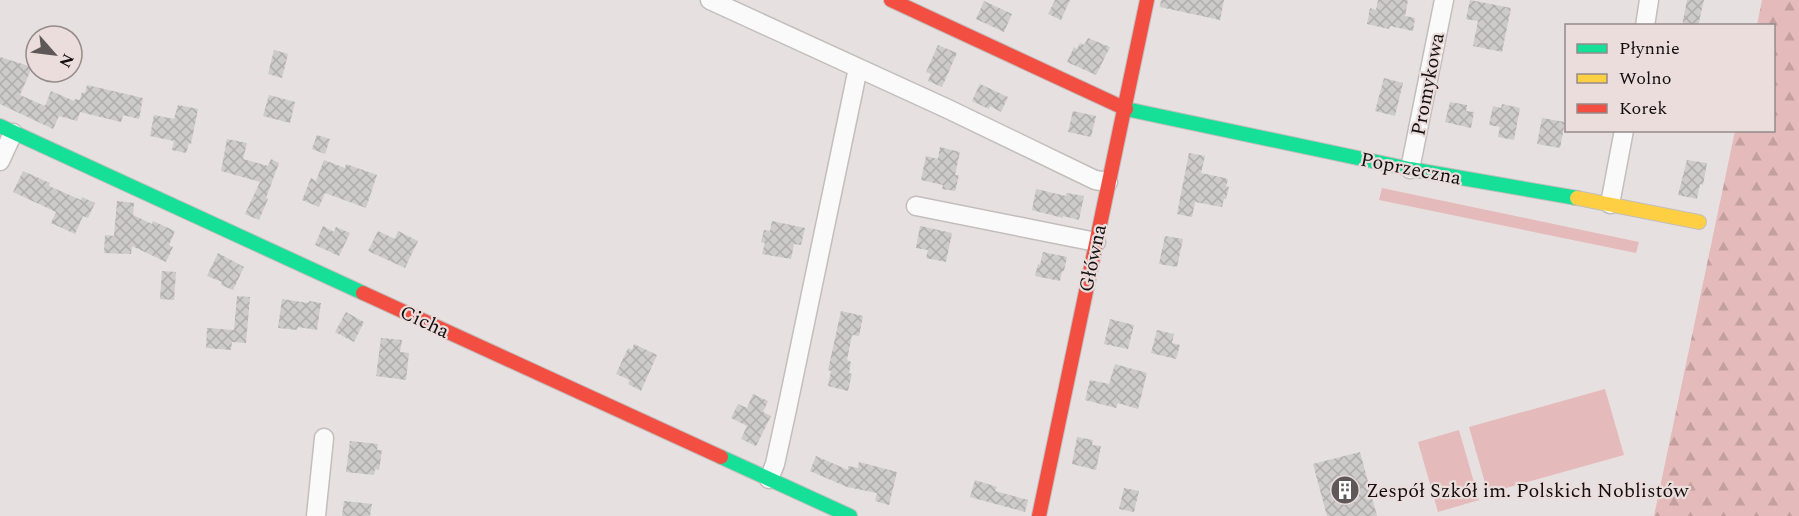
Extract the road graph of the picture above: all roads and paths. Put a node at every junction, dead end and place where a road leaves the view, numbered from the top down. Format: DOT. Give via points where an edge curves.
graph roads {
  1 [pos="710,0"];
  2 [pos="891,0"];
  3 [pos="1147,0"];
  4 [pos="1444,0"];
  5 [pos="1649,0"];
  6 [pos="1644,24"];
  7 [pos="858,68"];
  8 [pos="1124,109"];
  9 [pos="7,130"];
  10 [pos="1624,132"];
  11 [pos="0,161"];
  12 [pos="1410,169"];
  13 [pos="1108,182"];
  14 [pos="1610,204"];
  15 [pos="916,206"];
  16 [pos="1700,222"];
  17 [pos="1096,242"];
  18 [pos="324,438"];
  19 [pos="769,479"];
  20 [pos="316,516"];
  21 [pos="850,516"];
  22 [pos="1039,516"];
  1 -- 7 [label="street"];
  2 -- 8 [label="street, Poprzeczna"];
  3 -- 8 [label="street, Główna"];
  4 -- 12 [label="street, Promykowa"];
  5 -- 6 [label="street"];
  7 -- 13 [label="street" via="1095,180"];
  7 -- 19 [label="street"];
  8 -- 12 [label="street, Poprzeczna"];
  8 -- 13 [label="street, Główna"];
  9 -- 11 [label="street"];
  9 -- 19 [label="street, Cicha"];
  10 -- 14 [label="street"];
  12 -- 14 [label="street, Poprzeczna"];
  13 -- 17 [label="street, Główna"];
  14 -- 16 [label="street, Poprzeczna"];
  15 -- 17 [label="street"];
  17 -- 22 [label="street, Główna"];
  18 -- 20 [label="street"];
  19 -- 21 [label="street, Cicha"];
}
